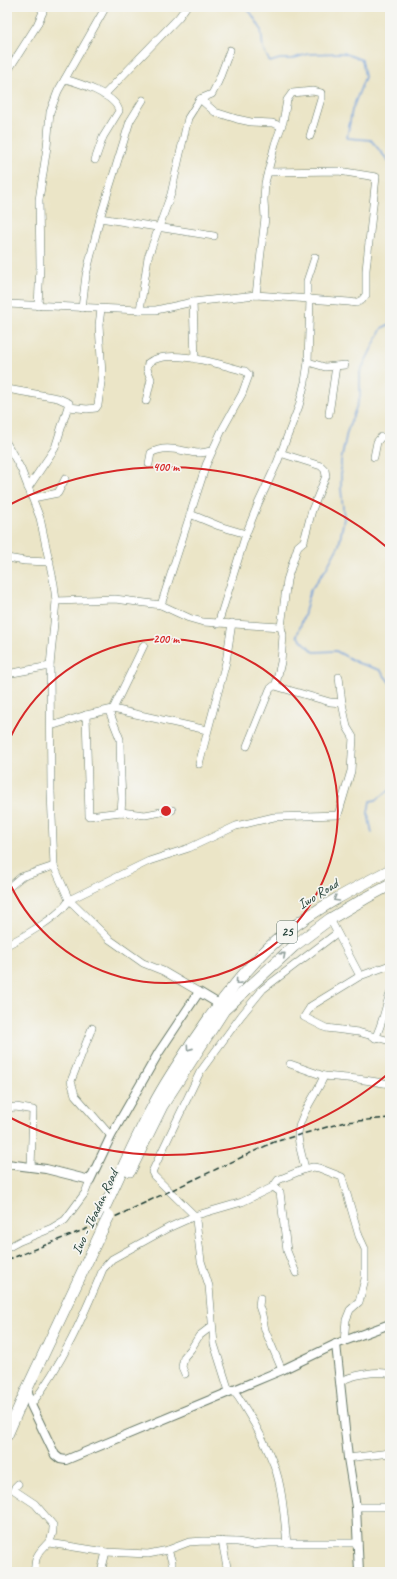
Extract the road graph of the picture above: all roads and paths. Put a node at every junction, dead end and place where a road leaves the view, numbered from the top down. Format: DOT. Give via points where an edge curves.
graph roads {
  1 [pos="40,7"];
  2 [pos="186,7"];
  3 [pos="104,10"];
  4 [pos="230,50"];
  5 [pos="7,72"];
  6 [pos="65,79"];
  7 [pos="104,96"];
  8 [pos="200,99"];
  9 [pos="143,100"];
  10 [pos="281,126"];
  11 [pos="310,136"];
  12 [pos="95,160"];
  13 [pos="268,172"];
  14 [pos="100,218"];
  15 [pos="158,227"];
  16 [pos="214,236"];
  17 [pos="314,256"];
  18 [pos="256,295"];
  19 [pos="310,299"];
  20 [pos="193,302"];
  21 [pos="7,304"];
  22 [pos="38,306"];
  23 [pos="82,308"];
  24 [pos="101,308"];
  25 [pos="140,310"];
  26 [pos="195,358"];
  27 [pos="308,362"];
  28 [pos="344,365"];
  29 [pos="336,366"];
  30 [pos="7,389"];
  31 [pos="146,401"];
  32 [pos="69,406"];
  33 [pos="329,414"];
  34 [pos="390,437"];
  35 [pos="7,444"];
  36 [pos="211,451"];
  37 [pos="280,453"];
  38 [pos="374,457"];
  39 [pos="149,464"];
  40 [pos="65,479"];
  41 [pos="28,488"];
  42 [pos="33,498"];
  43 [pos="190,514"];
  44 [pos="246,534"];
  45 [pos="7,558"];
  46 [pos="50,562"];
  47 [pos="56,601"];
  48 [pos="161,606"];
  49 [pos="232,623"];
  50 [pos="218,624"];
  51 [pos="281,627"];
  52 [pos="144,645"];
  53 [pos="50,666"];
  54 [pos="7,674"];
  55 [pos="339,677"];
  56 [pos="275,686"];
  57 [pos="342,703"];
  58 [pos="111,710"];
  59 [pos="86,715"];
  60 [pos="51,726"];
  61 [pos="207,730"];
  62 [pos="247,746"];
  63 [pos="199,764"];
  64 [pos="172,810"];
  65 [pos="121,812"];
  66 [pos="54,866"];
  67 [pos="390,870"];
  68 [pos="390,885"];
  69 [pos="7,890"];
  70 [pos="69,900"];
  71 [pos="330,919"];
  72 [pos="337,933"];
  73 [pos="8,943"];
  74 [pos="390,965"];
  75 [pos="360,976"];
  76 [pos="199,992"];
  77 [pos="390,994"];
  78 [pos="222,1007"];
  79 [pos="92,1028"];
  80 [pos="375,1038"];
  81 [pos="390,1041"];
  82 [pos="290,1064"];
  83 [pos="324,1076"];
  84 [pos="390,1084"];
  85 [pos="7,1108"];
  86 [pos="111,1136"];
  87 [pos="7,1164"];
  88 [pos="31,1167"];
  89 [pos="305,1168"];
  90 [pos="90,1180"];
  91 [pos="273,1187"];
  92 [pos="194,1216"];
  93 [pos="98,1229"];
  94 [pos="7,1248"];
  95 [pos="296,1273"];
  96 [pos="260,1298"];
  97 [pos="390,1324"];
  98 [pos="212,1326"];
  99 [pos="340,1343"];
  100 [pos="282,1370"];
  101 [pos="185,1374"];
  102 [pos="390,1374"];
  103 [pos="340,1382"];
  104 [pos="27,1389"];
  105 [pos="233,1389"];
  106 [pos="31,1405"];
  107 [pos="7,1419"];
  108 [pos="7,1435"];
  109 [pos="390,1453"];
  110 [pos="348,1458"];
  111 [pos="18,1484"];
  112 [pos="356,1507"];
  113 [pos="390,1507"];
  114 [pos="222,1541"];
  115 [pos="358,1542"];
  116 [pos="49,1543"];
  117 [pos="287,1543"];
  118 [pos="168,1550"];
  119 [pos="106,1552"];
  120 [pos="34,1572"];
  121 [pos="101,1572"];
  122 [pos="172,1572"];
  123 [pos="228,1572"];
  124 [pos="359,1572"];
  1 -- 5 [label="street" via="43,12 37,25"];
  2 -- 7 [label="street"];
  3 -- 6 [label="street"];
  4 -- 8 [label="street" via="212,94"];
  6 -- 7 [label="street" via="84,85"];
  6 -- 22 [label="street" via="50,112 39,200"];
  7 -- 12 [label="street" via="118,106 119,111 103,137"];
  8 -- 10 [label="street" via="215,112"];
  8 -- 15 [label="street" via="188,118 171,194"];
  9 -- 14 [label="street" via="130,121"];
  10 -- 11 [label="street" via="287,100 292,93 321,93"];
  10 -- 13 [label="street"];
  13 -- 18 [label="street"];
  13 -- 19 [label="street" via="339,171 376,177 366,270 366,294 362,300 356,302"];
  14 -- 15 [label="street"];
  14 -- 23 [label="street" via="86,274"];
  15 -- 16 [label="street"];
  15 -- 25 [label="street" via="148,257"];
  17 -- 19 [label="street" via="307,281 307,297"];
  18 -- 19 [label="street"];
  18 -- 20 [label="street"];
  19 -- 27 [label="street"];
  20 -- 25 [label="street" via="156,310"];
  20 -- 26 [label="street"];
  21 -- 22 [label="street"];
  22 -- 23 [label="street"];
  23 -- 24 [label="street"];
  24 -- 25 [label="street"];
  24 -- 32 [label="street" via="102,375 98,405 96,408 87,409"];
  26 -- 31 [label="street" via="153,358 147,369 151,379"];
  26 -- 36 [label="street" via="245,371 249,375 242,394"];
  27 -- 29 [label="street"];
  27 -- 37 [label="street" via="306,382 299,406"];
  28 -- 29 [label="street"];
  29 -- 33 [label="street"];
  30 -- 32 [label="street" via="58,398 70,403"];
  32 -- 41 [label="street" via="55,448"];
  34 -- 38 [label="street" via="381,437 377,442"];
  35 -- 41 [label="street"];
  36 -- 39 [label="street" via="199,453 156,449"];
  36 -- 43 [label="street"];
  37 -- 44 [label="street"];
  37 -- 51 [label="street" via="320,466 325,470 326,476 312,510 304,541 298,546 287,580"];
  40 -- 42 [label="street" via="58,493"];
  41 -- 42 [label="street"];
  42 -- 46 [label="street"];
  43 -- 44 [label="street"];
  43 -- 48 [label="street"];
  44 -- 50 [label="street"];
  45 -- 46 [label="street"];
  46 -- 47 [label="street"];
  47 -- 48 [label="street" via="115,598"];
  47 -- 53 [label="street"];
  48 -- 50 [label="street" via="189,618"];
  49 -- 50 [label="street"];
  49 -- 51 [label="street"];
  49 -- 61 [label="street" via="226,662"];
  51 -- 56 [label="street" via="283,635"];
  52 -- 58 [label="street"];
  53 -- 54 [label="street"];
  53 -- 60 [label="street"];
  55 -- 57 [label="street"];
  56 -- 57 [label="street"];
  56 -- 62 [label="street" via="270,689"];
  57 -- 70 [label="street" via="348,727 354,737 351,771 338,815 274,817 236,826 189,848 149,861"];
  58 -- 59 [label="street"];
  58 -- 61 [label="street"];
  58 -- 65 [label="street" via="120,739"];
  59 -- 60 [label="street"];
  59 -- 65 [label="street" via="89,816"];
  60 -- 66 [label="street"];
  61 -- 63 [label="street"];
  64 -- 65 [label="street" via="145,815"];
  66 -- 69 [label="street" via="21,877"];
  66 -- 70 [label="street"];
  67 -- 78 [label="main road, Iwo Road / 25, one-way" via="315,912 283,935 255,962"];
  68 -- 71 [label="main road, Iwo Road"];
  70 -- 73 [label="street" via="66,906 47,922"];
  70 -- 76 [label="street" via="113,942"];
  71 -- 72 [label="street"];
  78 -- 71 [label="main road, Iwo Road, one-way"];
  72 -- 75 [label="street"];
  72 -- 92 [label="street" via="264,989 200,1072 152,1172"];
  74 -- 75 [label="street"];
  75 -- 80 [label="street" via="310,1006 304,1017 326,1028 358,1032"];
  76 -- 78 [label="street"];
  76 -- 86 [label="street" via="159,1052"];
  77 -- 80 [label="street" via="380,1030"];
  78 -- 93 [label="main road, Iwo - Ibadan Road, bridge" via="162,1106"];
  79 -- 86 [label="street" via="71,1081 72,1088 75,1095"];
  80 -- 81 [label="street"];
  82 -- 83 [label="street"];
  83 -- 84 [label="street"];
  83 -- 89 [label="street" via="299,1129 298,1136"];
  85 -- 88 [label="street" via="33,1110"];
  86 -- 90 [label="street"];
  87 -- 88 [label="street"];
  88 -- 90 [label="street"];
  89 -- 91 [label="street" via="278,1180"];
  89 -- 99 [label="street" via="319,1168 342,1177 365,1249 365,1279 359,1302 350,1310"];
  90 -- 94 [label="street" via="85,1193 65,1220"];
  91 -- 92 [label="street" via="242,1202"];
  91 -- 95 [label="street" via="280,1192 287,1251"];
  92 -- 98 [label="street" via="201,1261 209,1286"];
  92 -- 106 [label="street" via="125,1251 108,1263 64,1356"];
  93 -- 104 [label="main road, Iwo - Ibadan Road"];
  93 -- 107 [label="main road, Iwo - Ibadan Road"];
  96 -- 100 [label="street" via="264,1330"];
  97 -- 99 [label="street"];
  98 -- 101 [label="street" via="199,1336 184,1357 182,1367"];
  98 -- 105 [label="street" via="214,1344 228,1388"];
  99 -- 100 [label="street"];
  99 -- 103 [label="street"];
  100 -- 105 [label="street"];
  102 -- 103 [label="street" via="368,1374 346,1378"];
  103 -- 110 [label="street"];
  104 -- 106 [label="street"];
  104 -- 108 [label="main road, Iwo - Ibadan Road"];
  105 -- 106 [label="street" via="66,1460 55,1455"];
  105 -- 117 [label="street" via="260,1434 274,1466 282,1500"];
  109 -- 110 [label="street"];
  110 -- 112 [label="street"];
  111 -- 116 [label="street" via="14,1490 35,1504 53,1524"];
  112 -- 113 [label="street"];
  112 -- 115 [label="street"];
  114 -- 117 [label="street" via="253,1545"];
  114 -- 118 [label="street" via="189,1542"];
  114 -- 123 [label="street"];
  115 -- 117 [label="street"];
  115 -- 124 [label="street"];
  116 -- 119 [label="street"];
  116 -- 120 [label="street" via="36,1559"];
  118 -- 119 [label="street" via="148,1554"];
  118 -- 122 [label="street"];
  119 -- 121 [label="street"];
}
